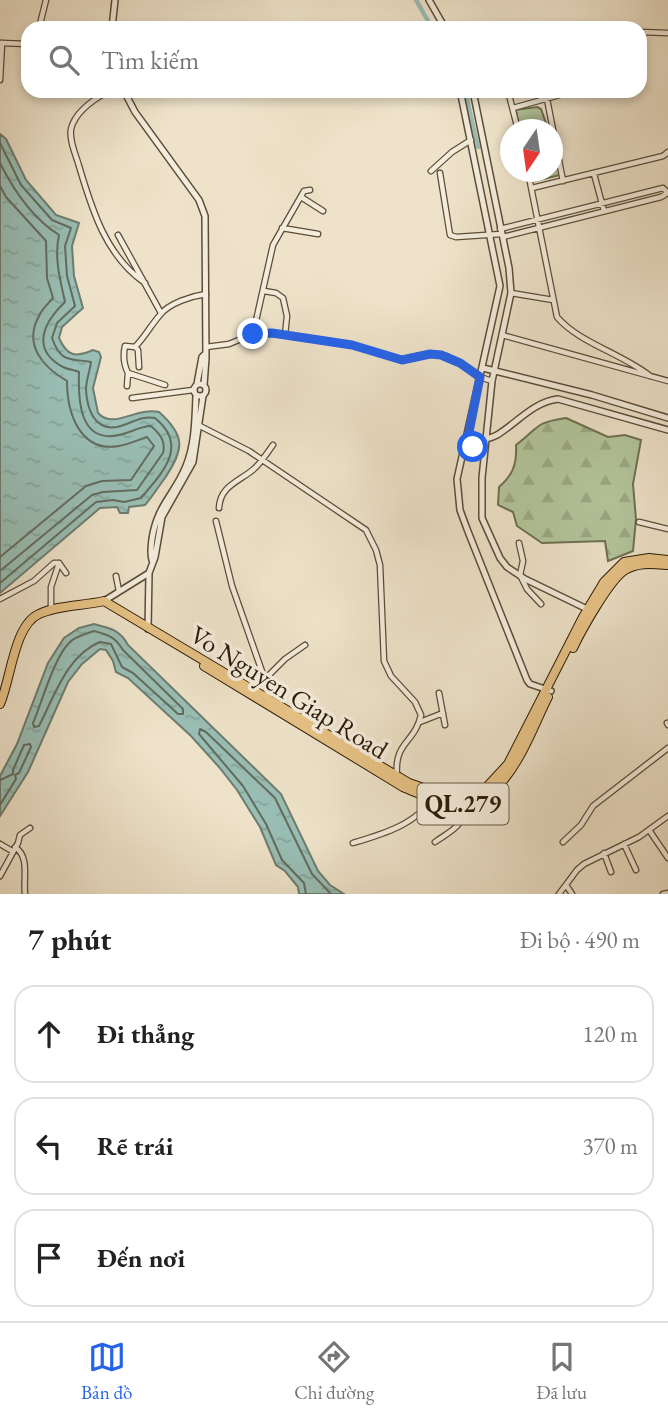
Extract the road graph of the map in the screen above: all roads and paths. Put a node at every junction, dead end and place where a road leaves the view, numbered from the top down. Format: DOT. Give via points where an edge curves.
graph roads {
  1 [pos="46,0"];
  2 [pos="115,0"];
  3 [pos="429,0"];
  4 [pos="41,21"];
  5 [pos="113,21"];
  6 [pos="441,21"];
  7 [pos="647,32"];
  8 [pos="668,33"];
  9 [pos="1,43"];
  10 [pos="21,44"];
  11 [pos="0,80"];
  12 [pos="97,98"];
  13 [pos="128,98"];
  14 [pos="469,98"];
  15 [pos="469,98"];
  16 [pos="510,98"];
  17 [pos="550,98"];
  18 [pos="547,99"];
  19 [pos="513,108"];
  20 [pos="516,119"];
  21 [pos="472,120"];
  22 [pos="471,140"];
  23 [pos="668,152"];
  24 [pos="431,171"];
  25 [pos="440,173"];
  26 [pos="594,174"];
  27 [pos="564,181"];
  28 [pos="530,182"];
  29 [pos="532,188"];
  30 [pos="310,190"];
  31 [pos="301,197"];
  32 [pos="602,204"];
  33 [pos="323,211"];
  34 [pos="604,211"];
  35 [pos="538,220"];
  36 [pos="539,227"];
  37 [pos="282,228"];
  38 [pos="501,233"];
  39 [pos="318,234"];
  40 [pos="118,235"];
  41 [pos="491,236"];
  42 [pos="145,283"];
  43 [pos="264,291"];
  44 [pos="511,293"];
  45 [pos="206,294"];
  46 [pos="553,300"];
  47 [pos="161,313"];
  48 [pos="253,334"];
  49 [pos="285,335"];
  50 [pos="502,335"];
  51 [pos="135,347"];
  52 [pos="206,347"];
  53 [pos="139,367"];
  54 [pos="483,368"];
  55 [pos="495,370"];
  56 [pos="128,373"];
  57 [pos="650,376"];
  58 [pos="480,377"];
  59 [pos="492,381"];
  60 [pos="668,382"];
  61 [pos="165,385"];
  62 [pos="127,386"];
  63 [pos="199,390"];
  64 [pos="132,398"];
  65 [pos="605,406"];
  66 [pos="668,418"];
  67 [pos="200,426"];
  68 [pos="668,430"];
  69 [pos="486,440"];
  70 [pos="273,445"];
  71 [pos="466,447"];
  72 [pos="261,460"];
  73 [pos="219,508"];
  74 [pos="216,521"];
  75 [pos="639,522"];
  76 [pos="668,528"];
  77 [pos="519,543"];
  78 [pos="152,560"];
  79 [pos="668,560"];
  80 [pos="58,563"];
  81 [pos="668,565"];
  82 [pos="66,573"];
  83 [pos="149,573"];
  84 [pos="520,575"];
  85 [pos="116,576"];
  86 [pos="119,591"];
  87 [pos="0,599"];
  88 [pos="104,601"];
  89 [pos="541,604"];
  90 [pos="587,609"];
  91 [pos="51,611"];
  92 [pos="148,629"];
  93 [pos="305,645"];
  94 [pos="4,679"];
  95 [pos="265,680"];
  96 [pos="549,690"];
  97 [pos="439,693"];
  98 [pos="264,698"];
  99 [pos="0,704"];
  100 [pos="443,713"];
  101 [pos="420,722"];
  102 [pos="445,724"];
  103 [pos="668,748"];
  104 [pos="397,779"];
  105 [pos="433,796"];
  106 [pos="464,804"];
  107 [pos="668,816"];
  108 [pos="30,828"];
  109 [pos="649,830"];
  110 [pos="435,842"];
  111 [pos="563,842"];
  112 [pos="353,843"];
  113 [pos="0,844"];
  114 [pos="624,844"];
  115 [pos="14,849"];
  116 [pos="604,853"];
  117 [pos="668,858"];
  118 [pos="636,870"];
  119 [pos="611,872"];
  120 [pos="0,876"];
  121 [pos="566,885"];
  122 [pos="24,894"];
  123 [pos="559,894"];
  124 [pos="572,894"];
  1 -- 4 [label="street"];
  2 -- 5 [label="street"];
  3 -- 6 [label="street"];
  7 -- 8 [label="street"];
  9 -- 10 [label="street"];
  9 -- 11 [label="street"];
  12 -- 42 [label="street" via="76,118 71,139 92,209 121,262"];
  13 -- 45 [label="street" via="202,207 207,226"];
  14 -- 21 [label="street"];
  15 -- 21 [label="street"];
  16 -- 19 [label="street"];
  17 -- 18 [label="street"];
  18 -- 19 [label="street"];
  18 -- 27 [label="street"];
  19 -- 20 [label="street"];
  21 -- 22 [label="street"];
  21 -- 38 [label="street"];
  22 -- 24 [label="street"];
  22 -- 41 [label="street"];
  23 -- 26 [label="street"];
  25 -- 41 [label="street" via="450,235"];
  26 -- 27 [label="street"];
  26 -- 32 [label="street"];
  27 -- 29 [label="street"];
  28 -- 29 [label="street"];
  29 -- 35 [label="street"];
  30 -- 31 [label="street"];
  31 -- 33 [label="street"];
  31 -- 37 [label="street"];
  32 -- 34 [label="street"];
  32 -- 34 [label="street" via="663,188 666,191 661,197"];
  32 -- 35 [label="street"];
  34 -- 36 [label="street"];
  35 -- 36 [label="street"];
  35 -- 38 [label="street"];
  36 -- 38 [label="street"];
  36 -- 46 [label="street"];
  37 -- 39 [label="street"];
  37 -- 43 [label="street" via="273,245"];
  38 -- 41 [label="street"];
  38 -- 44 [label="street"];
  40 -- 42 [label="street"];
  41 -- 54 [label="street" via="500,286"];
  42 -- 47 [label="street"];
  43 -- 48 [label="street"];
  43 -- 49 [label="street" via="283,298"];
  44 -- 46 [label="street"];
  44 -- 50 [label="street"];
  45 -- 47 [label="street"];
  45 -- 52 [label="street"];
  46 -- 57 [label="street" via="562,323"];
  47 -- 51 [label="street"];
  48 -- 49 [label="street"];
  48 -- 52 [label="street"];
  49 -- 58 [label="street" via="352,345 402,360 441,355"];
  50 -- 55 [label="street"];
  50 -- 57 [label="street"];
  51 -- 53 [label="street"];
  51 -- 56 [label="street" via="125,346"];
  52 -- 63 [label="street"];
  54 -- 55 [label="street"];
  54 -- 58 [label="street"];
  55 -- 59 [label="street"];
  55 -- 65 [label="street"];
  56 -- 61 [label="street"];
  56 -- 62 [label="street"];
  57 -- 60 [label="street"];
  58 -- 59 [label="street"];
  58 -- 71 [label="street"];
  59 -- 69 [label="street"];
  63 -- 64 [label="street"];
  63 -- 67 [label="street"];
  63 -- 78 [label="street" via="190,452 158,514"];
  65 -- 66 [label="street"];
  65 -- 68 [label="street"];
  65 -- 69 [label="street" via="548,400"];
  67 -- 72 [label="street"];
  67 -- 78 [label="street" via="193,462 162,517"];
  69 -- 71 [label="street"];
  69 -- 84 [label="street" via="482,518 500,558"];
  70 -- 72 [label="street"];
  71 -- 96 [label="street" via="457,479 460,510 527,680"];
  72 -- 73 [label="street" via="224,491"];
  72 -- 101 [label="street" via="368,533 380,565 384,661 391,676 418,705"];
  74 -- 95 [label="street" via="232,586"];
  75 -- 76 [label="street"];
  77 -- 84 [label="street"];
  78 -- 83 [label="street"];
  79 -- 90 [label="highway, Vo Nguyen Giap Road / QL.279" via="624,562"];
  80 -- 82 [label="street"];
  80 -- 87 [label="street"];
  80 -- 91 [label="street" via="52,579"];
  81 -- 96 [label="highway, Vo Nguyen Giap Road / QL.279" via="649,563 623,570"];
  83 -- 86 [label="street"];
  83 -- 92 [label="street"];
  84 -- 89 [label="street"];
  84 -- 90 [label="street"];
  85 -- 86 [label="street"];
  86 -- 88 [label="street"];
  88 -- 91 [label="highway"];
  88 -- 92 [label="highway, QL.279"];
  90 -- 96 [label="highway, Vo Nguyen Giap Road / QL.279"];
  91 -- 94 [label="highway" via="39,614 23,628"];
  92 -- 98 [label="highway, Vo Nguyen Giap Road / QL.279"];
  93 -- 95 [label="street"];
  94 -- 99 [label="highway"];
  95 -- 98 [label="street"];
  96 -- 105 [label="highway, Vo Nguyen Giap Road / QL.279" via="508,764 492,783 463,798"];
  96 -- 106 [label="highway, Vo Nguyen Giap Road / QL.279" via="508,775 488,795"];
  97 -- 100 [label="street"];
  98 -- 104 [label="highway, Vo Nguyen Giap Road / QL.279"];
  100 -- 101 [label="street"];
  100 -- 102 [label="street"];
  101 -- 104 [label="street" via="397,754"];
  103 -- 111 [label="street" via="593,806"];
  104 -- 105 [label="highway, Vo Nguyen Giap Road / QL.279"];
  105 -- 106 [label="highway, Vo Nguyen Giap Road / QL.279"];
  105 -- 112 [label="street" via="413,819"];
  106 -- 110 [label="street" via="460,825"];
  107 -- 109 [label="street"];
  108 -- 115 [label="street" via="20,834"];
  109 -- 114 [label="street"];
  109 -- 117 [label="street"];
  113 -- 115 [label="street"];
  114 -- 116 [label="street"];
  114 -- 118 [label="street"];
  115 -- 120 [label="street"];
  115 -- 122 [label="street" via="22,853 25,864"];
  116 -- 119 [label="street"];
  116 -- 121 [label="street" via="577,870"];
  121 -- 123 [label="street"];
  121 -- 124 [label="street"];
}
